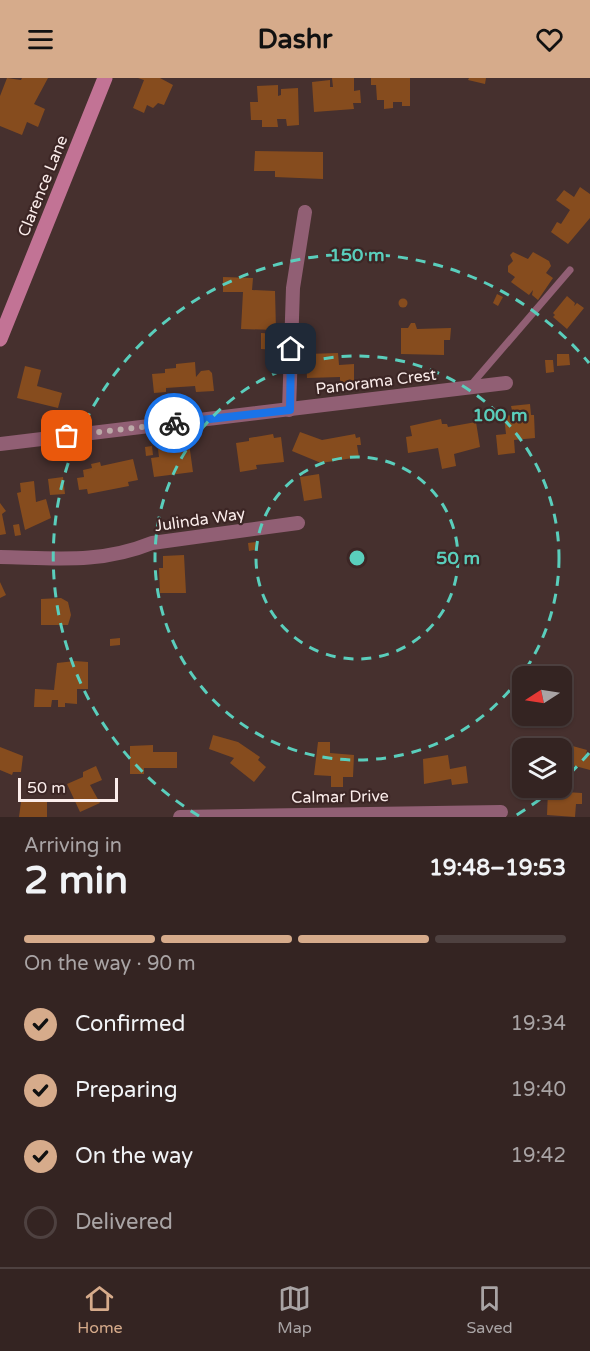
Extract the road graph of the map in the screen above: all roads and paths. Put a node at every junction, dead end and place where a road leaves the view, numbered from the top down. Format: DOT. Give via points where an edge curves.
graph roads {
  1 [pos="105,78"];
  2 [pos="305,212"];
  3 [pos="570,270"];
  4 [pos="0,339"];
  5 [pos="506,383"];
  6 [pos="470,387"];
  7 [pos="290,410"];
  8 [pos="0,444"];
  9 [pos="298,523"];
  10 [pos="0,557"];
  11 [pos="501,812"];
  12 [pos="180,817"];
  1 -- 4 [label="street, Clarence Lane"];
  2 -- 7 [label="street" via="293,288"];
  3 -- 6 [label="lane"];
  5 -- 6 [label="street, Panorama Crest"];
  6 -- 7 [label="street, Panorama Crest"];
  7 -- 8 [label="street, Panorama Crest"];
  9 -- 10 [label="street, Julinda Way" via="152,543 97,559"];
  11 -- 12 [label="street, Calmar Drive"];
}
